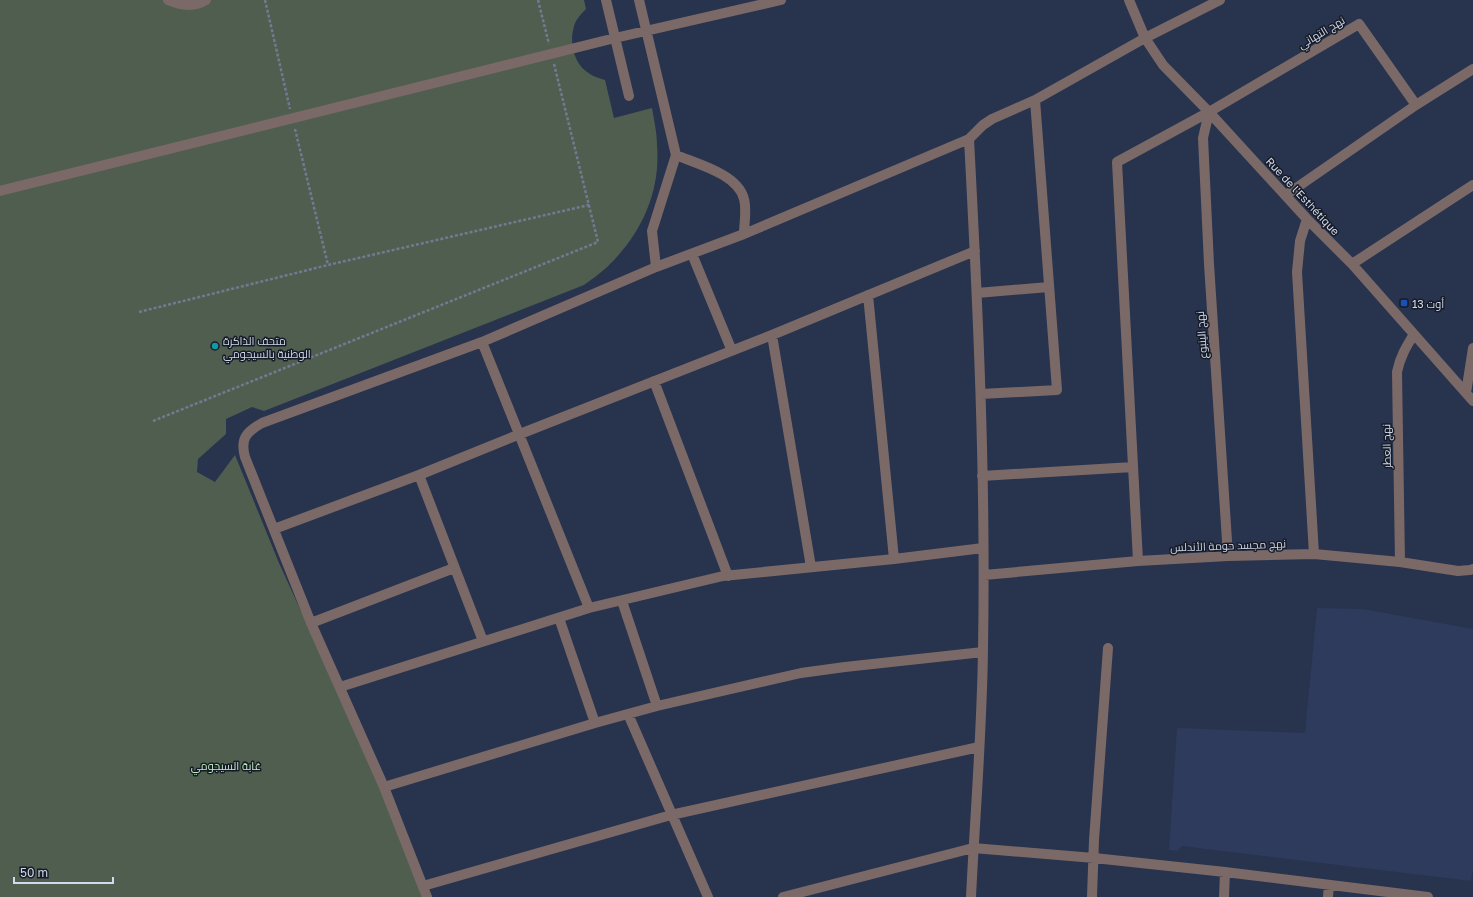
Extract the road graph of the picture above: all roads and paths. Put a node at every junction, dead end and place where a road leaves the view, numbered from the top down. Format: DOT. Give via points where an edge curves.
graph roads {
  1 [pos="168,0"];
  2 [pos="206,0"];
  3 [pos="265,0"];
  4 [pos="538,0"];
  5 [pos="606,0"];
  6 [pos="639,0"];
  7 [pos="781,0"];
  8 [pos="1129,0"];
  9 [pos="1220,0"];
  10 [pos="646,31"];
  11 [pos="615,38"];
  12 [pos="1145,38"];
  13 [pos="551,54"];
  14 [pos="1473,69"];
  15 [pos="629,96"];
  16 [pos="1035,100"];
  17 [pos="1416,105"];
  18 [pos="1209,112"];
  19 [pos="293,118"];
  20 [pos="969,139"];
  21 [pos="676,155"];
  22 [pos="1473,185"];
  23 [pos="0,191"];
  24 [pos="1286,195"];
  25 [pos="589,205"];
  26 [pos="1307,219"];
  27 [pos="744,234"];
  28 [pos="975,251"];
  29 [pos="692,254"];
  30 [pos="1352,264"];
  31 [pos="328,265"];
  32 [pos="656,267"];
  33 [pos="1049,288"];
  34 [pos="977,293"];
  35 [pos="868,295"];
  36 [pos="139,312"];
  37 [pos="1414,334"];
  38 [pos="772,335"];
  39 [pos="482,342"];
  40 [pos="1473,348"];
  41 [pos="732,351"];
  42 [pos="654,381"];
  43 [pos="981,394"];
  44 [pos="1469,397"];
  45 [pos="153,421"];
  46 [pos="520,434"];
  47 [pos="1133,467"];
  48 [pos="418,475"];
  49 [pos="982,476"];
  50 [pos="274,529"];
  51 [pos="983,548"];
  52 [pos="1314,554"];
  53 [pos="1228,556"];
  54 [pos="894,559"];
  55 [pos="1138,561"];
  56 [pos="1400,562"];
  57 [pos="811,567"];
  58 [pos="454,568"];
  59 [pos="1473,569"];
  60 [pos="984,575"];
  61 [pos="728,576"];
  62 [pos="622,600"];
  63 [pos="589,608"];
  64 [pos="559,618"];
  65 [pos="311,623"];
  66 [pos="483,641"];
  67 [pos="1108,648"];
  68 [pos="983,652"];
  69 [pos="340,687"];
  70 [pos="656,706"];
  71 [pos="628,714"];
  72 [pos="595,723"];
  73 [pos="979,747"];
  74 [pos="384,787"];
  75 [pos="671,815"];
  76 [pos="973,848"];
  77 [pos="1094,858"];
  78 [pos="1225,872"];
  79 [pos="1329,885"];
  80 [pos="423,886"];
  81 [pos="825,892"];
  82 [pos="427,897"];
  83 [pos="708,897"];
  84 [pos="783,897"];
  85 [pos="971,897"];
  86 [pos="1092,897"];
  87 [pos="1224,897"];
  88 [pos="1328,897"];
  89 [pos="1428,897"];
  1 -- 2 [label="street" via="183,5 199,4"];
  3 -- 19 [label="path"];
  4 -- 13 [label="path"];
  5 -- 11 [label="street"];
  6 -- 10 [label="street"];
  7 -- 10 [label="street"];
  8 -- 12 [label="street, Rue de l'Esthétique"];
  9 -- 12 [label="street"];
  10 -- 11 [label="street"];
  10 -- 21 [label="street"];
  11 -- 13 [label="street"];
  11 -- 15 [label="street"];
  12 -- 16 [label="street"];
  12 -- 18 [label="street, Rue de l'Esthétique" via="1162,65"];
  13 -- 19 [label="street"];
  13 -- 25 [label="path"];
  14 -- 17 [label="street"];
  16 -- 20 [label="street" via="992,119"];
  16 -- 33 [label="street"];
  17 -- 18 [label="street, نهج التهاني" via="1359,24"];
  17 -- 24 [label="street"];
  18 -- 24 [label="street, Rue de l'Esthétique"];
  18 -- 47 [label="street" via="1117,162"];
  18 -- 53 [label="street, نهج الينبوع" via="1203,138"];
  19 -- 23 [label="street"];
  19 -- 31 [label="path"];
  20 -- 27 [label="street"];
  20 -- 28 [label="street"];
  21 -- 27 [label="street" via="727,177 740,190 744,200"];
  21 -- 32 [label="street" via="652,231"];
  22 -- 30 [label="street"];
  24 -- 26 [label="street, Rue de l'Esthétique"];
  25 -- 31 [label="path"];
  25 -- 45 [label="path" via="598,242"];
  26 -- 30 [label="street, Rue de l'Esthétique"];
  26 -- 52 [label="street" via="1300,241 1297,272"];
  27 -- 29 [label="street"];
  28 -- 34 [label="street"];
  28 -- 35 [label="street"];
  29 -- 32 [label="street"];
  29 -- 41 [label="street"];
  30 -- 37 [label="street, Rue de l'Esthétique"];
  31 -- 36 [label="path"];
  32 -- 39 [label="street"];
  33 -- 34 [label="street"];
  33 -- 43 [label="street" via="1057,390"];
  34 -- 43 [label="street"];
  35 -- 38 [label="street"];
  35 -- 54 [label="street"];
  37 -- 44 [label="street, Rue de l'Esthétique"];
  37 -- 56 [label="street, نهج العطر" via="1404,349 1397,372"];
  38 -- 41 [label="street"];
  38 -- 57 [label="street"];
  39 -- 46 [label="street"];
  39 -- 50 [label="street" via="251,429 242,447"];
  40 -- 44 [label="street"];
  41 -- 42 [label="street"];
  42 -- 46 [label="street"];
  42 -- 61 [label="street"];
  43 -- 49 [label="street"];
  46 -- 48 [label="street"];
  46 -- 63 [label="street"];
  47 -- 49 [label="street"];
  47 -- 55 [label="street"];
  48 -- 50 [label="street"];
  48 -- 58 [label="street"];
  49 -- 51 [label="street"];
  50 -- 65 [label="street"];
  51 -- 54 [label="street"];
  51 -- 60 [label="street"];
  52 -- 53 [label="street, نهج مجسد حومة الأندلس"];
  52 -- 56 [label="street, نهج مجسد حومة الأندلس"];
  53 -- 55 [label="street, نهج مجسد حومة الأندلس"];
  54 -- 57 [label="street"];
  55 -- 60 [label="street, نهج مجسد حومة الأندلس"];
  56 -- 59 [label="street, نهج مجسد حومة الأندلس" via="1458,571"];
  57 -- 61 [label="street"];
  58 -- 65 [label="street"];
  58 -- 66 [label="street"];
  60 -- 68 [label="street"];
  61 -- 62 [label="street"];
  62 -- 63 [label="street"];
  62 -- 70 [label="street"];
  63 -- 64 [label="street"];
  64 -- 66 [label="street"];
  64 -- 72 [label="street"];
  65 -- 69 [label="street"];
  66 -- 69 [label="street"];
  67 -- 77 [label="street"];
  68 -- 70 [label="street" via="801,673"];
  68 -- 73 [label="street"];
  69 -- 74 [label="street"];
  70 -- 71 [label="street"];
  71 -- 72 [label="street"];
  71 -- 75 [label="street"];
  72 -- 74 [label="street"];
  73 -- 75 [label="street"];
  73 -- 76 [label="street"];
  74 -- 80 [label="street"];
  75 -- 80 [label="street"];
  75 -- 83 [label="street"];
  76 -- 77 [label="street"];
  76 -- 81 [label="street"];
  76 -- 85 [label="street"];
  77 -- 78 [label="street"];
  77 -- 86 [label="street"];
  78 -- 79 [label="street"];
  78 -- 87 [label="street"];
  79 -- 88 [label="street"];
  79 -- 89 [label="street"];
  80 -- 82 [label="street"];
  81 -- 84 [label="street"];
}
